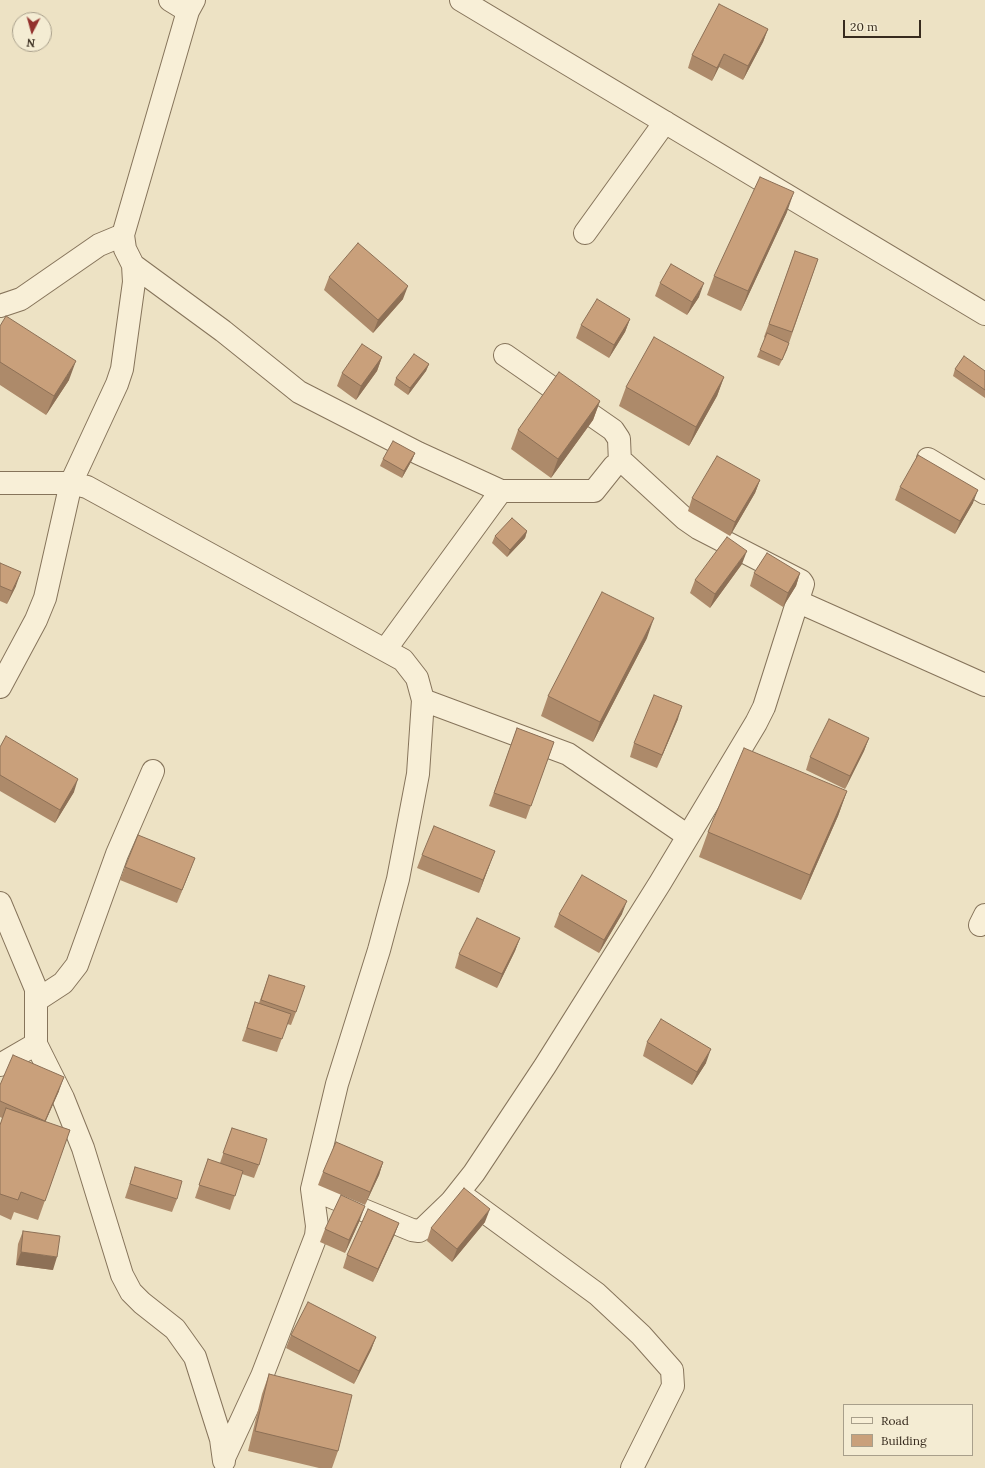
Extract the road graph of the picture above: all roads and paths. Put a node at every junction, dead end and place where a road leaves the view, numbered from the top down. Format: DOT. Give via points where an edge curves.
graph roads {
  1 [pos="461,0"];
  2 [pos="184,4"];
  3 [pos="665,122"];
  4 [pos="585,233"];
  5 [pos="123,235"];
  6 [pos="133,266"];
  7 [pos="0,306"];
  8 [pos="985,314"];
  9 [pos="505,354"];
  10 [pos="928,459"];
  11 [pos="620,463"];
  12 [pos="0,483"];
  13 [pos="71,483"];
  14 [pos="501,491"];
  15 [pos="985,493"];
  16 [pos="798,602"];
  17 [pos="385,650"];
  18 [pos="1,683"];
  19 [pos="985,685"];
  20 [pos="423,700"];
  21 [pos="153,771"];
  22 [pos="688,836"];
  23 [pos="0,903"];
  24 [pos="37,1000"];
  25 [pos="36,1044"];
  26 [pos="0,1066"];
  27 [pos="312,1189"];
  28 [pos="459,1192"];
  29 [pos="224,1463"];
  30 [pos="632,1468"];
  1 -- 3 [label="street"];
  2 -- 5 [label="street"];
  3 -- 4 [label="street"];
  3 -- 8 [label="street"];
  5 -- 6 [label="street" via="125,248"];
  5 -- 7 [label="street" via="99,245 21,299"];
  6 -- 13 [label="street" via="134,282 122,369"];
  6 -- 14 [label="street" via="223,331 299,392 357,423"];
  9 -- 11 [label="street" via="613,430 619,439"];
  10 -- 15 [label="street"];
  11 -- 14 [label="street" via="614,466 594,491"];
  11 -- 16 [label="street" via="629,467 698,528 801,581 803,587"];
  12 -- 13 [label="street"];
  13 -- 17 [label="street" via="87,487"];
  13 -- 18 [label="street" via="45,598 36,620"];
  14 -- 17 [label="street"];
  16 -- 19 [label="street"];
  16 -- 22 [label="street" via="764,707"];
  17 -- 20 [label="street" via="403,660 411,669 417,678"];
  20 -- 22 [label="street" via="568,754"];
  20 -- 27 [label="street" via="418,774 398,879 379,950 337,1084"];
  21 -- 24 [label="street" via="117,854 77,965 63,983"];
  22 -- 28 [label="street" via="545,1066"];
  23 -- 24 [label="street" via="36,989"];
  24 -- 25 [label="street"];
  25 -- 26 [label="street"];
  25 -- 29 [label="street" via="63,1098 83,1148 122,1275 131,1292 175,1329 195,1357 221,1439"];
  27 -- 28 [label="street" via="419,1231 446,1208"];
  27 -- 29 [label="street" via="316,1236 262,1376"];
  28 -- 30 [label="street" via="597,1294 641,1335 672,1370 673,1386"];
}
